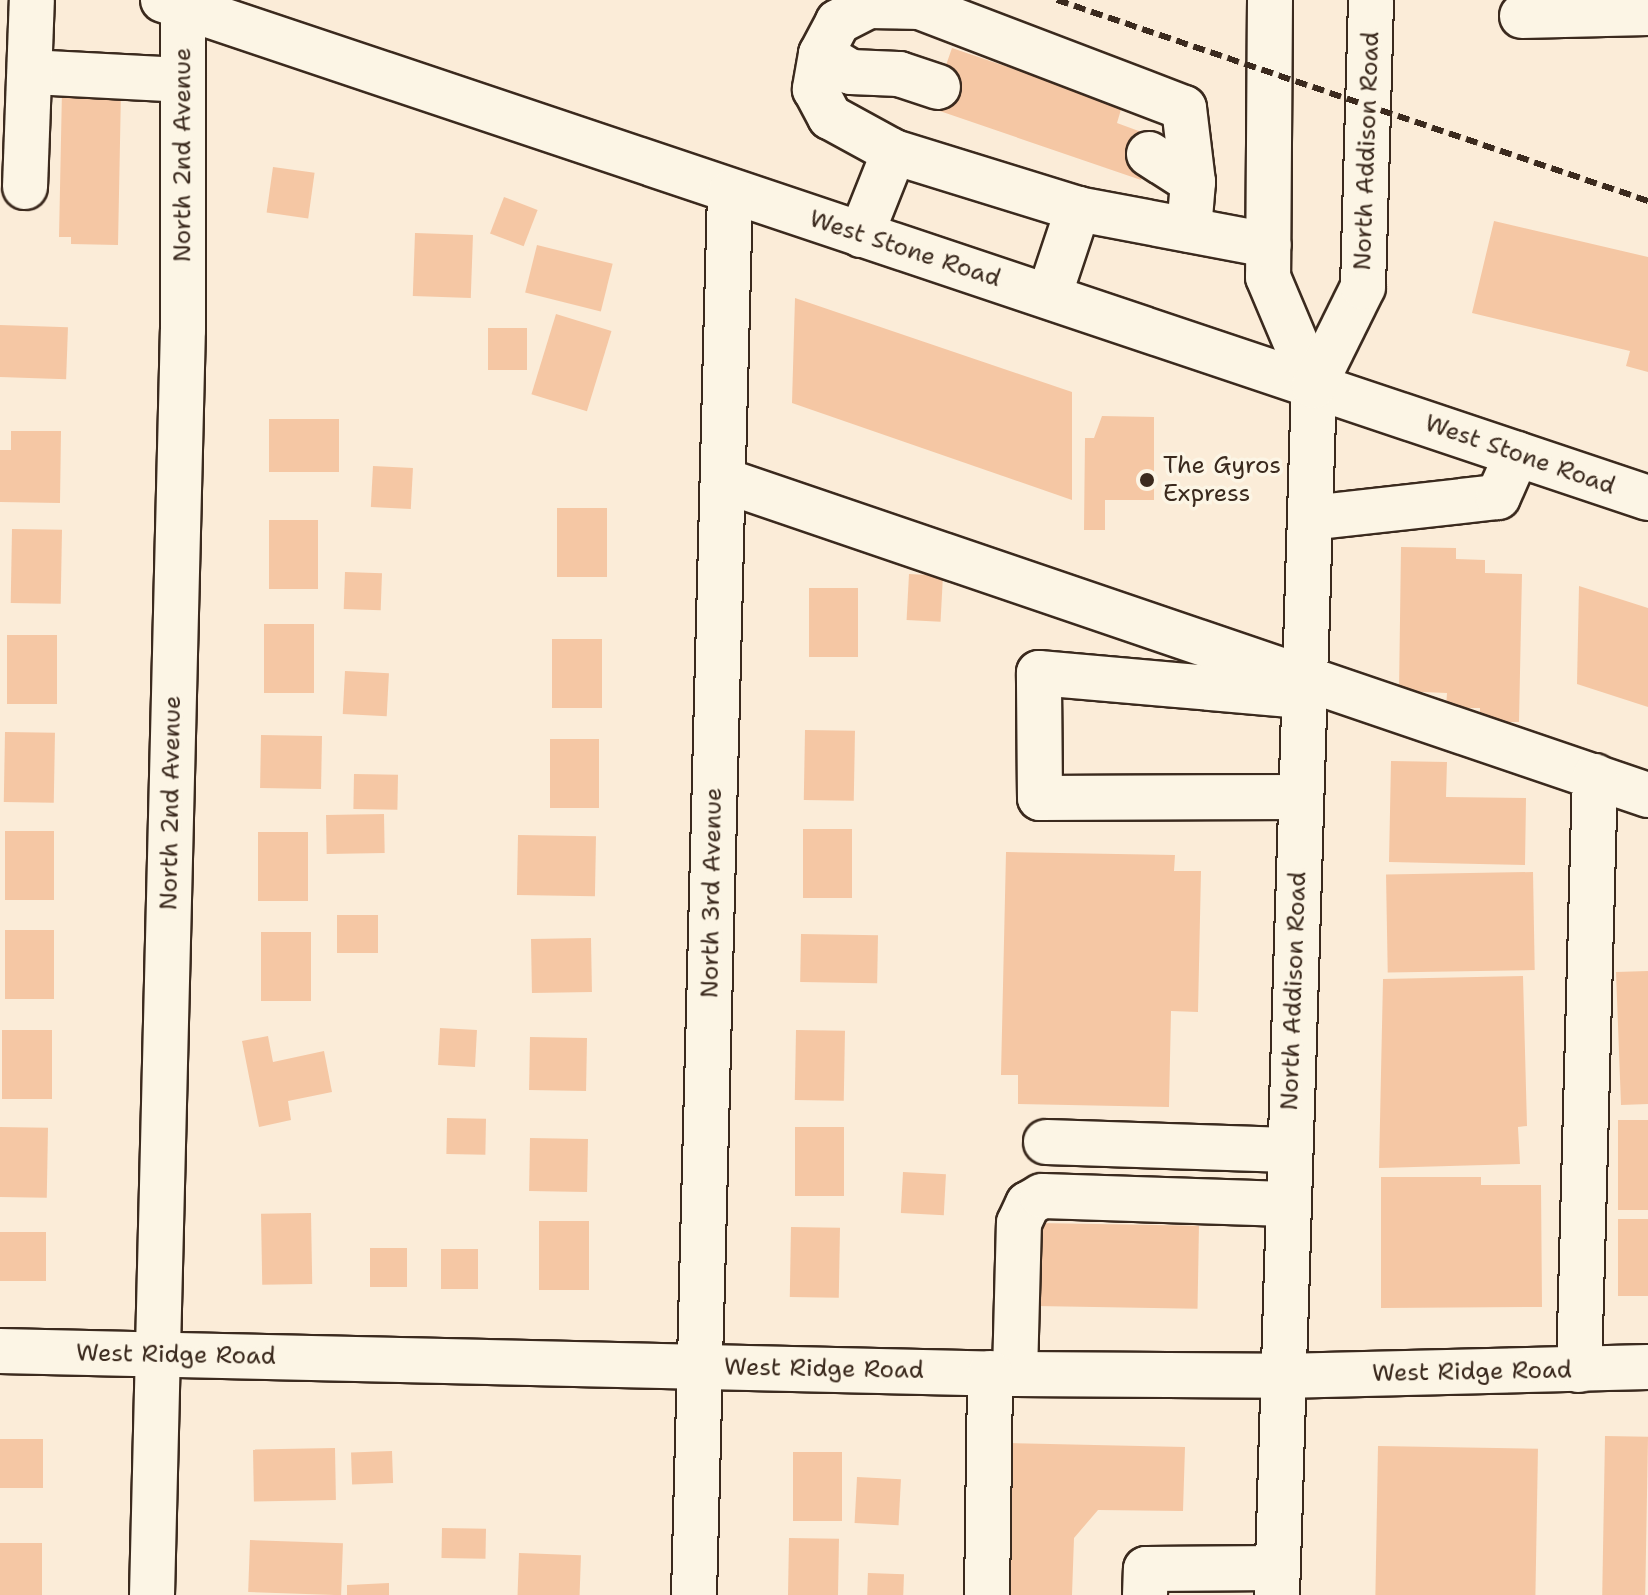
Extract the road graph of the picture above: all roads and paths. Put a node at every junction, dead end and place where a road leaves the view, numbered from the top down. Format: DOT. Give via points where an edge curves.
graph roads {
  1 [pos="32,0"];
  2 [pos="1270,0"];
  3 [pos="1371,0"];
  4 [pos="173,5"];
  5 [pos="1648,13"];
  6 [pos="1522,16"];
  7 [pos="821,54"];
  8 [pos="31,72"];
  9 [pos="183,80"];
  10 [pos="938,87"];
  11 [pos="894,152"];
  12 [pos="1149,154"];
  13 [pos="1193,182"];
  14 [pos="25,187"];
  15 [pos="730,192"];
  16 [pos="1078,209"];
  17 [pos="1189,230"];
  18 [pos="861,235"];
  19 [pos="1269,245"];
  20 [pos="1049,296"];
  21 [pos="1314,386"];
  22 [pos="1517,454"];
  23 [pos="723,480"];
  24 [pos="1648,498"];
  25 [pos="1310,518"];
  26 [pos="1304,687"];
  27 [pos="1595,776"];
  28 [pos="1648,795"];
  29 [pos="1301,797"];
  30 [pos="1046,1142"];
  31 [pos="1289,1150"];
  32 [pos="1287,1204"];
  33 [pos="0,1351"];
  34 [pos="158,1355"];
  35 [pos="700,1367"];
  36 [pos="1648,1367"];
  37 [pos="1579,1370"];
  38 [pos="1003,1373"];
  39 [pos="1282,1376"];
  40 [pos="1277,1581"];
  41 [pos="152,1595"];
  42 [pos="694,1595"];
  43 [pos="987,1595"];
  44 [pos="1145,1595"];
  1 -- 8 [label="street"];
  2 -- 19 [label="street, North Addison Road"];
  3 -- 21 [label="street, North Addison Road" via="1363,287"];
  4 -- 9 [label="street, North 2nd Avenue"];
  4 -- 15 [label="street, West Stone Road"];
  5 -- 6 [label="street"];
  7 -- 10 [label="street" via="851,72 899,74"];
  7 -- 11 [label="street" via="815,89 830,117"];
  7 -- 13 [label="street" via="838,22 869,6 920,7 1184,108"];
  8 -- 9 [label="street"];
  8 -- 14 [label="street"];
  9 -- 34 [label="street, North 2nd Avenue" via="182,362"];
  11 -- 16 [label="street"];
  11 -- 18 [label="street"];
  12 -- 13 [label="street"];
  13 -- 17 [label="street"];
  15 -- 18 [label="street, West Stone Road"];
  15 -- 23 [label="street, North 3rd Avenue"];
  16 -- 17 [label="street"];
  16 -- 20 [label="street"];
  17 -- 19 [label="street"];
  18 -- 20 [label="street, West Stone Road"];
  19 -- 21 [label="street, North Addison Road" via="1268,277"];
  20 -- 21 [label="street, West Stone Road"];
  21 -- 22 [label="street, West Stone Road"];
  21 -- 25 [label="street, North Addison Road"];
  22 -- 24 [label="street, West Stone Road"];
  22 -- 25 [label="street" via="1498,497"];
  23 -- 26 [label="street"];
  23 -- 35 [label="street, North 3rd Avenue"];
  25 -- 26 [label="street, North Addison Road"];
  26 -- 27 [label="street"];
  26 -- 29 [label="street, North Addison Road"];
  26 -- 29 [label="street" via="1039,673 1040,798"];
  27 -- 28 [label="street"];
  27 -- 37 [label="street"];
  29 -- 31 [label="street, North Addison Road"];
  30 -- 31 [label="street"];
  31 -- 32 [label="street, North Addison Road"];
  32 -- 38 [label="street" via="1042,1196 1028,1204 1019,1223"];
  32 -- 39 [label="street, North Addison Road"];
  33 -- 34 [label="street, West Ridge Road"];
  34 -- 35 [label="street, West Ridge Road"];
  34 -- 41 [label="street, North 2nd Avenue"];
  35 -- 38 [label="street, West Ridge Road"];
  35 -- 42 [label="street, North 3rd Avenue"];
  36 -- 37 [label="street, West Ridge Road"];
  37 -- 39 [label="street, West Ridge Road"];
  38 -- 39 [label="street, West Ridge Road"];
  38 -- 43 [label="street"];
  39 -- 40 [label="street, North Addison Road"];
  40 -- 44 [label="street" via="1146,1569"];
}
